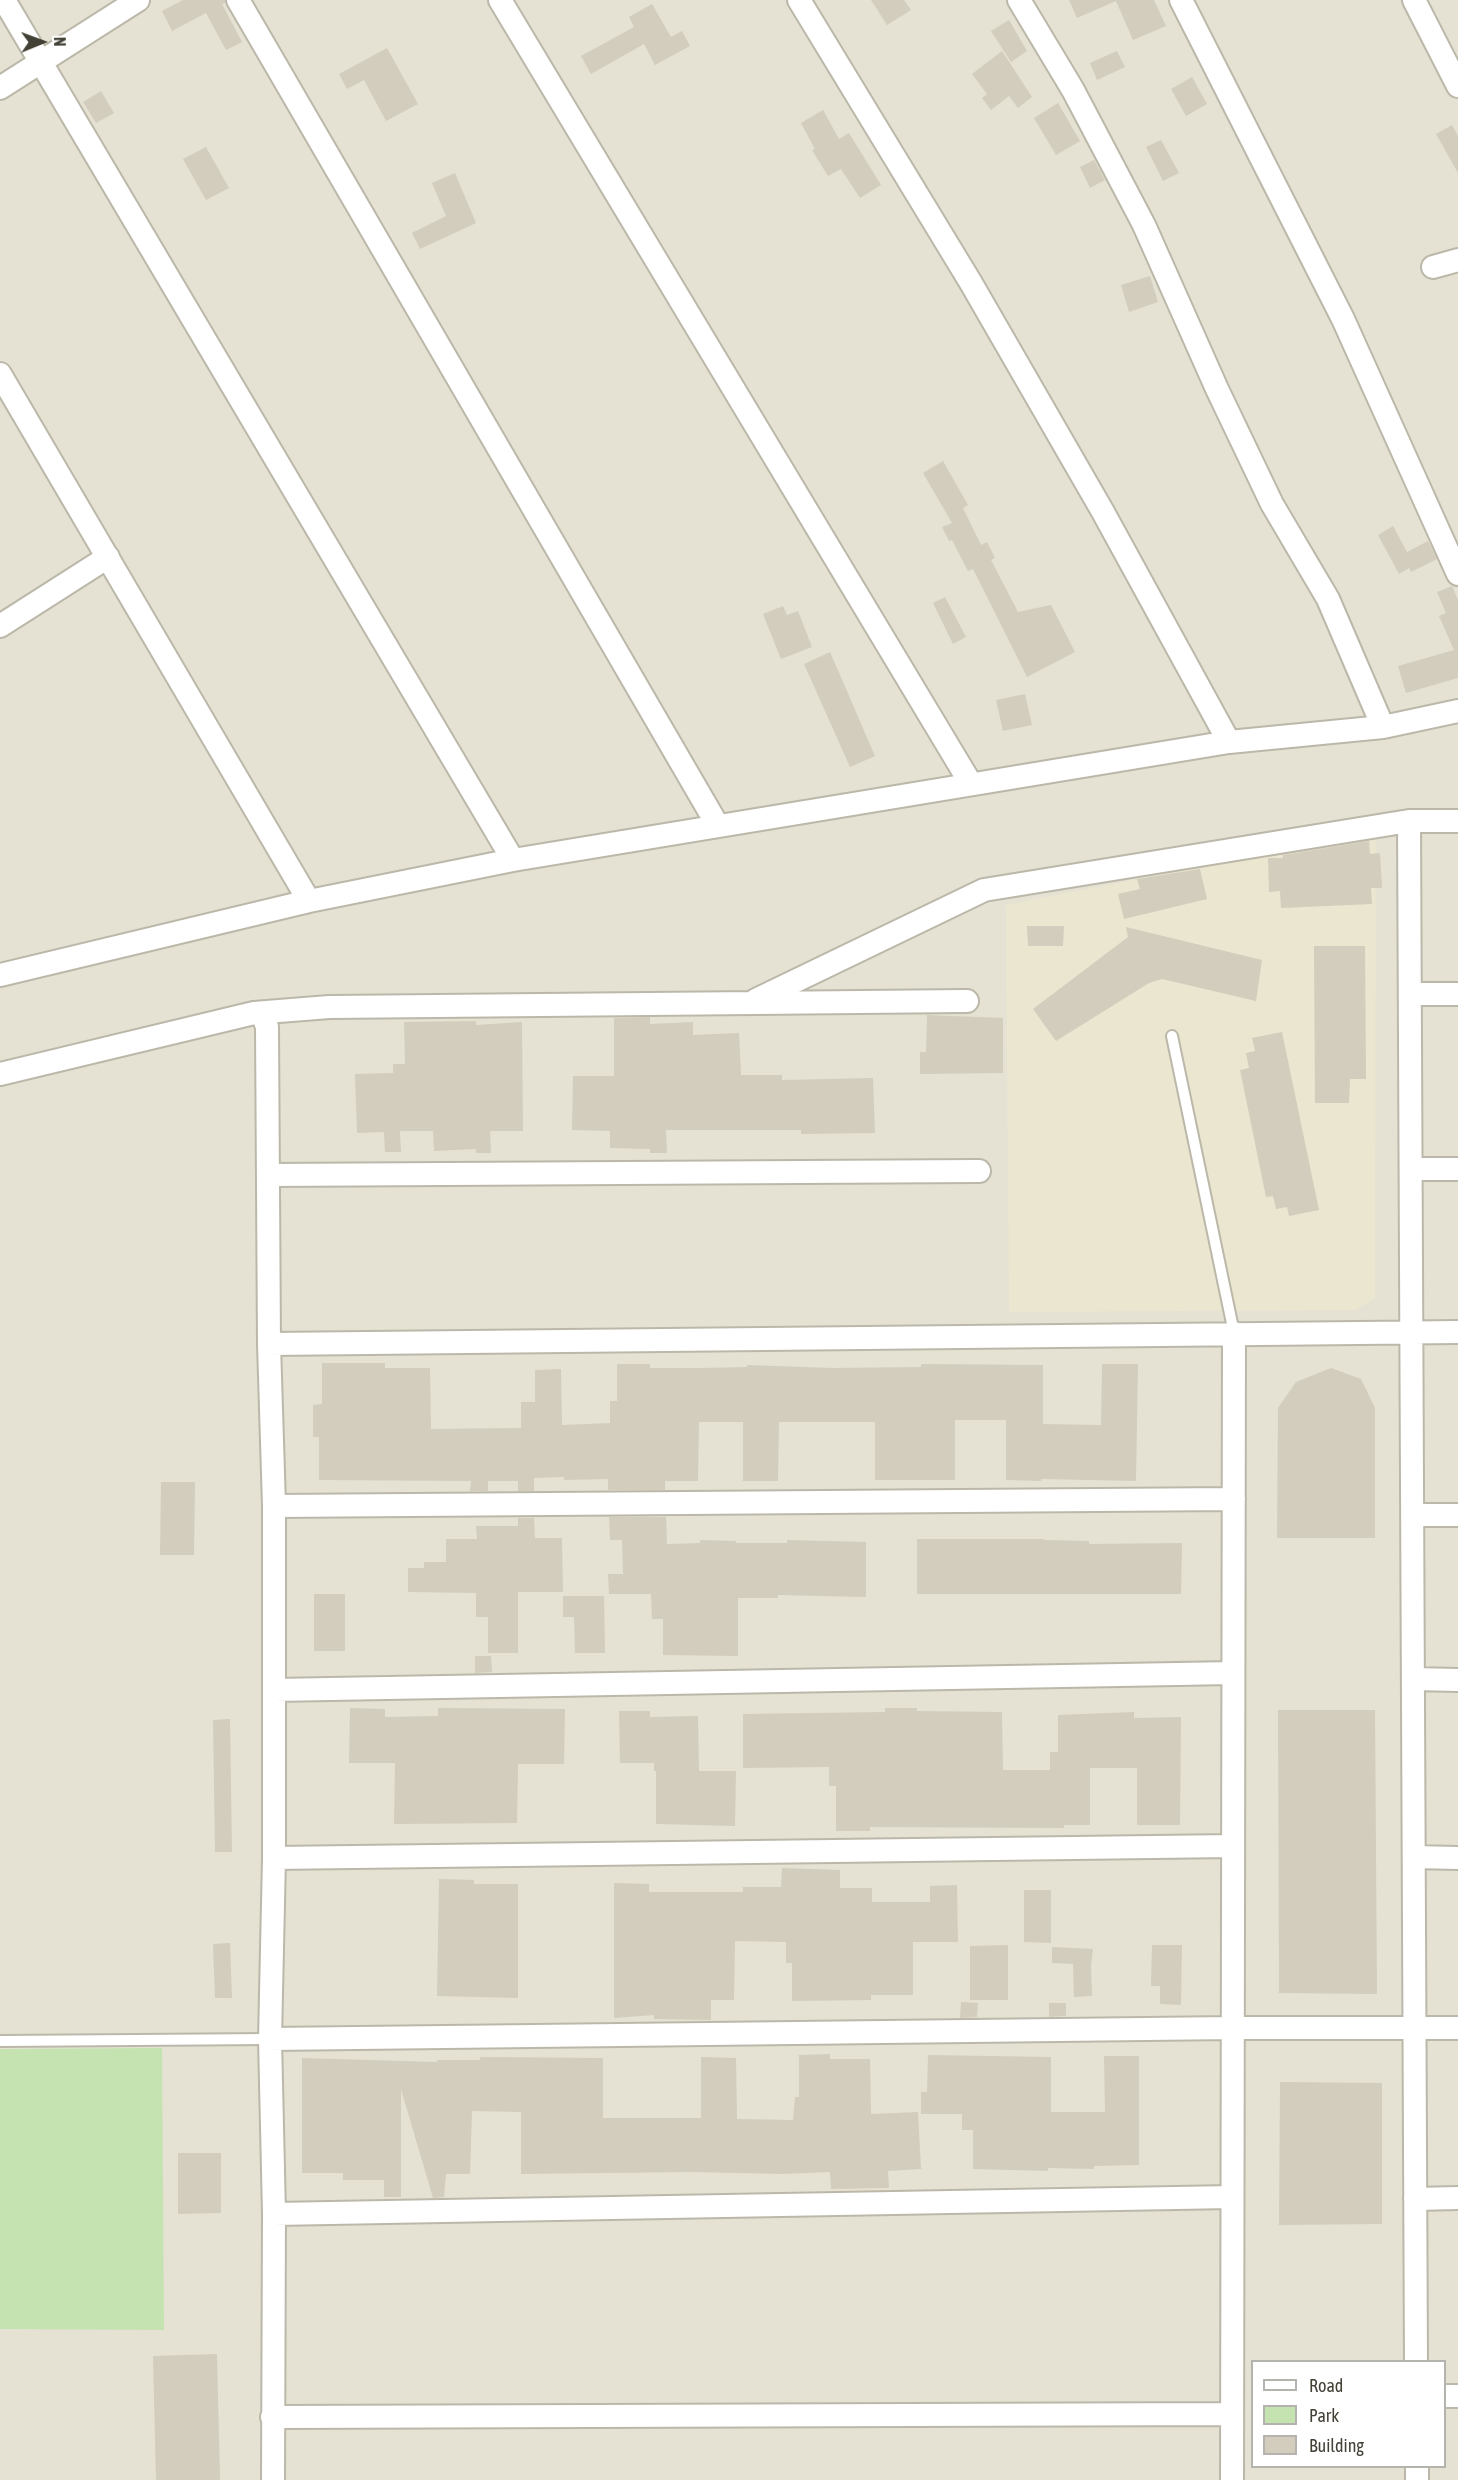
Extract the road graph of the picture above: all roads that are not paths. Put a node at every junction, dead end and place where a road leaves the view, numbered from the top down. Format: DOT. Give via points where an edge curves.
graph roads {
  1 [pos="4,0"];
  2 [pos="138,0"];
  3 [pos="238,0"];
  4 [pos="500,0"];
  5 [pos="799,0"];
  6 [pos="1019,0"];
  7 [pos="1181,0"];
  8 [pos="1414,0"];
  9 [pos="41,62"];
  10 [pos="1458,86"];
  11 [pos="0,88"];
  12 [pos="1458,260"];
  13 [pos="1433,267"];
  14 [pos="1,379"];
  15 [pos="108,557"];
  16 [pos="1458,574"];
  17 [pos="0,626"];
  18 [pos="1458,711"];
  19 [pos="1383,727"];
  20 [pos="1230,742"];
  21 [pos="971,784"];
  22 [pos="1409,821"];
  23 [pos="1458,821"];
  24 [pos="718,826"];
  25 [pos="513,860"];
  26 [pos="309,900"];
  27 [pos="0,975"];
  28 [pos="1410,994"];
  29 [pos="1458,994"];
  30 [pos="967,1001"];
  31 [pos="750,1003"];
  32 [pos="262,1013"];
  33 [pos="1172,1036"];
  34 [pos="0,1074"];
  35 [pos="1411,1169"];
  36 [pos="1458,1169"];
  37 [pos="979,1171"];
  38 [pos="268,1175"];
  39 [pos="1411,1331"];
  40 [pos="1458,1332"];
  41 [pos="1234,1333"];
  42 [pos="269,1344"];
  43 [pos="1234,1499"];
  44 [pos="274,1506"];
  45 [pos="1412,1515"];
  46 [pos="1458,1515"];
  47 [pos="1233,1673"];
  48 [pos="1413,1679"];
  49 [pos="1458,1680"];
  50 [pos="274,1690"];
  51 [pos="1233,1846"];
  52 [pos="1414,1857"];
  53 [pos="274,1858"];
  54 [pos="1458,1858"];
  55 [pos="1233,2028"];
  56 [pos="1415,2028"];
  57 [pos="1458,2028"];
  58 [pos="270,2039"];
  59 [pos="0,2041"];
  60 [pos="1232,2198"];
  61 [pos="1458,2198"];
  62 [pos="1416,2199"];
  63 [pos="274,2214"];
  64 [pos="1416,2360"];
  65 [pos="1232,2414"];
  66 [pos="272,2417"];
  67 [pos="273,2480"];
  68 [pos="1232,2480"];
  1 -- 9 [label="street"];
  2 -- 9 [label="street"];
  3 -- 24 [label="street"];
  4 -- 21 [label="street"];
  5 -- 20 [label="street" via="971,284"];
  6 -- 19 [label="street" via="1144,225 1272,504 1328,599"];
  7 -- 16 [label="street" via="1343,319"];
  8 -- 10 [label="street"];
  9 -- 11 [label="street"];
  9 -- 25 [label="street"];
  12 -- 13 [label="street"];
  14 -- 15 [label="street"];
  15 -- 17 [label="street"];
  15 -- 26 [label="street"];
  18 -- 19 [label="street"];
  19 -- 20 [label="street"];
  20 -- 21 [label="street"];
  21 -- 24 [label="street"];
  22 -- 23 [label="street"];
  22 -- 28 [label="street"];
  22 -- 31 [label="street" via="984,890"];
  24 -- 25 [label="street"];
  25 -- 26 [label="street"];
  26 -- 27 [label="street"];
  28 -- 29 [label="street"];
  28 -- 35 [label="street"];
  30 -- 31 [label="street"];
  31 -- 32 [label="street" via="329,1007"];
  32 -- 34 [label="street"];
  32 -- 38 [label="street" via="267,1027"];
  33 -- 41 [label="lane"];
  35 -- 36 [label="street"];
  35 -- 39 [label="street"];
  37 -- 38 [label="street"];
  38 -- 42 [label="street"];
  39 -- 40 [label="street"];
  39 -- 41 [label="street"];
  39 -- 45 [label="street"];
  41 -- 42 [label="street"];
  41 -- 43 [label="street"];
  42 -- 44 [label="street"];
  43 -- 44 [label="street"];
  43 -- 47 [label="street"];
  44 -- 50 [label="street"];
  45 -- 46 [label="street"];
  45 -- 48 [label="street"];
  47 -- 50 [label="street"];
  47 -- 51 [label="street"];
  48 -- 49 [label="street"];
  48 -- 52 [label="street"];
  50 -- 53 [label="street"];
  51 -- 53 [label="street"];
  51 -- 55 [label="street"];
  52 -- 54 [label="street"];
  52 -- 56 [label="street"];
  53 -- 58 [label="street"];
  55 -- 56 [label="street"];
  55 -- 58 [label="street"];
  55 -- 60 [label="street"];
  56 -- 57 [label="street"];
  56 -- 62 [label="street"];
  58 -- 59 [label="lane"];
  58 -- 63 [label="street"];
  60 -- 63 [label="street"];
  60 -- 65 [label="street"];
  61 -- 62 [label="street"];
  62 -- 64 [label="street"];
  63 -- 66 [label="street"];
  65 -- 66 [label="street"];
  65 -- 68 [label="street"];
  66 -- 67 [label="street"];
}
